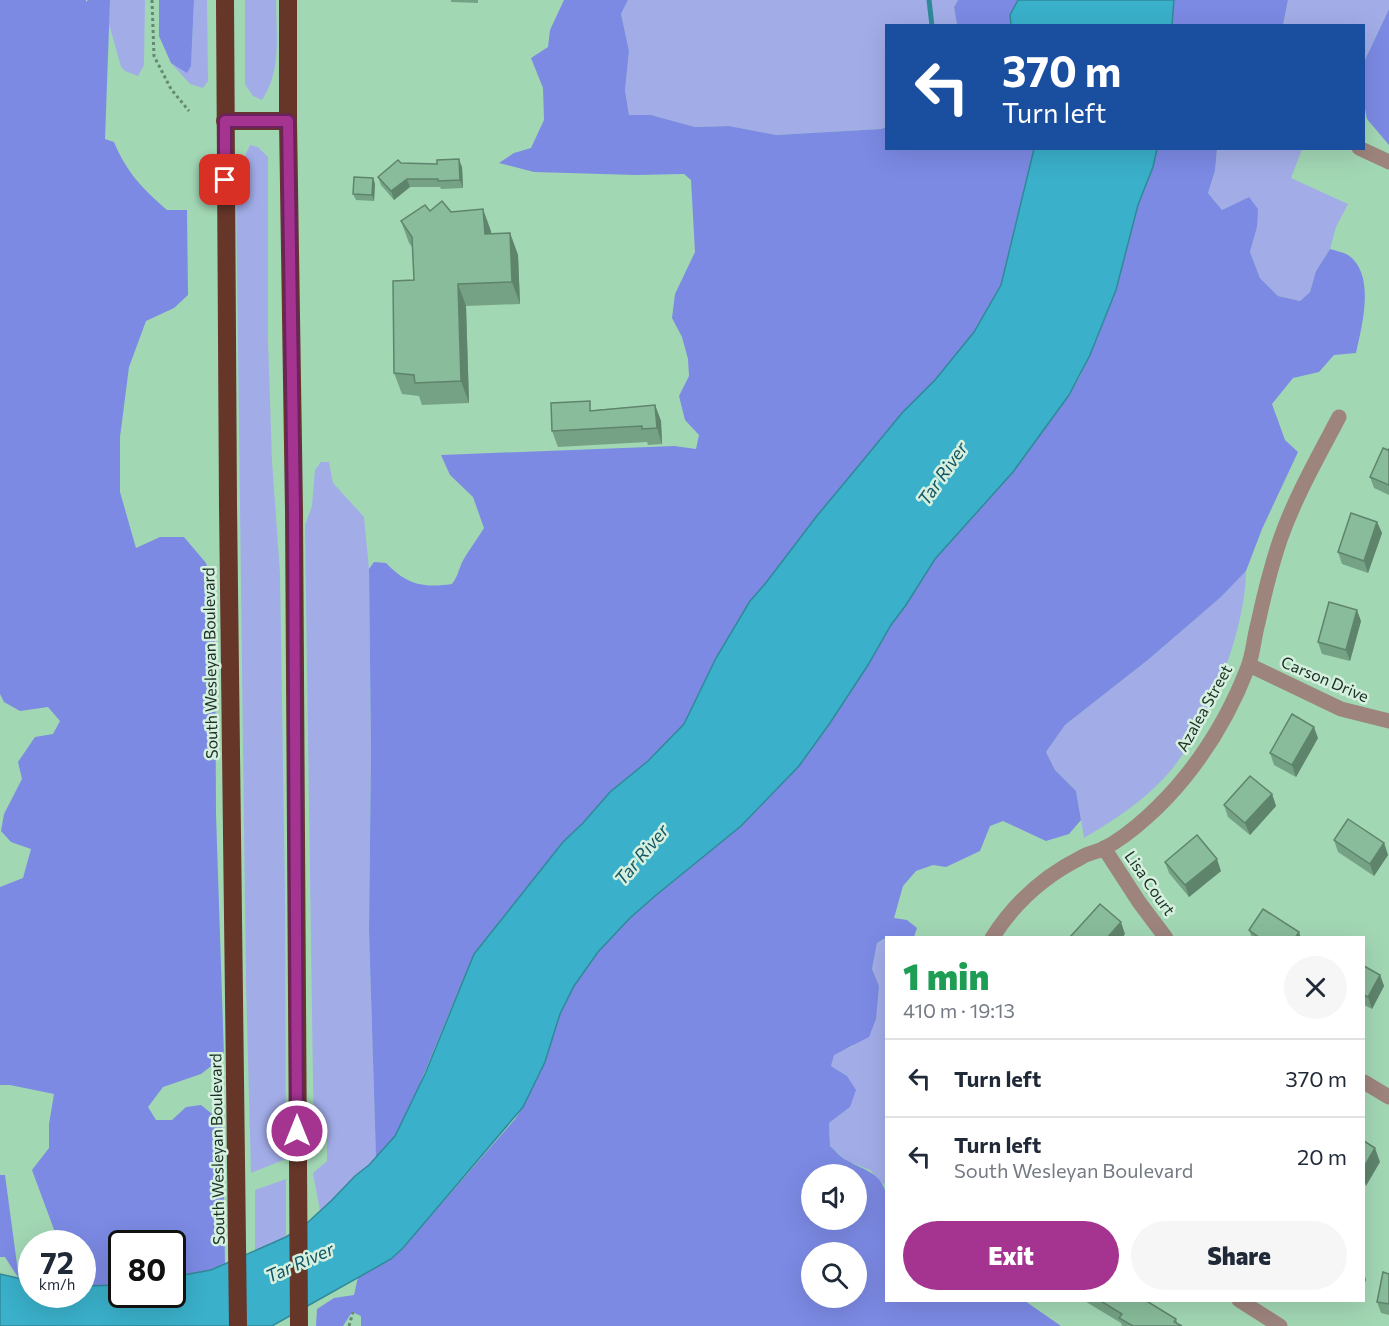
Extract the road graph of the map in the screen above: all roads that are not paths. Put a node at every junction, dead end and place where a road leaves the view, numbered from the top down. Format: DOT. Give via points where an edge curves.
graph roads {
  1 [pos="225,0"];
  2 [pos="288,0"];
  3 [pos="225,121"];
  4 [pos="288,121"];
  5 [pos="1363,150"];
  6 [pos="1389,162"];
  7 [pos="1339,417"];
  8 [pos="1248,665"];
  9 [pos="1389,721"];
  10 [pos="1104,848"];
  11 [pos="994,936"];
  12 [pos="1164,936"];
  13 [pos="1365,1083"];
  14 [pos="1389,1097"];
  15 [pos="1242,1302"];
  16 [pos="238,1326"];
  17 [pos="299,1326"];
  18 [pos="1280,1326"];
  1 -- 3 [label="highway, South Wesleyan Boulevard"];
  2 -- 4 [label="highway"];
  3 -- 4 [label="highway"];
  3 -- 16 [label="highway, South Wesleyan Boulevard"];
  4 -- 17 [label="highway"];
  5 -- 6 [label="street"];
  7 -- 8 [label="street, Azalea Street" via="1281,538"];
  8 -- 9 [label="street, Carson Drive" via="1341,709"];
  8 -- 10 [label="street, Azalea Street" via="1228,709 1185,777 1134,827"];
  10 -- 11 [label="street, Azalea Street" via="1083,856 1037,887 1016,906"];
  10 -- 12 [label="street, Lisa Court"];
  13 -- 14 [label="street"];
  15 -- 18 [label="street"];
}
